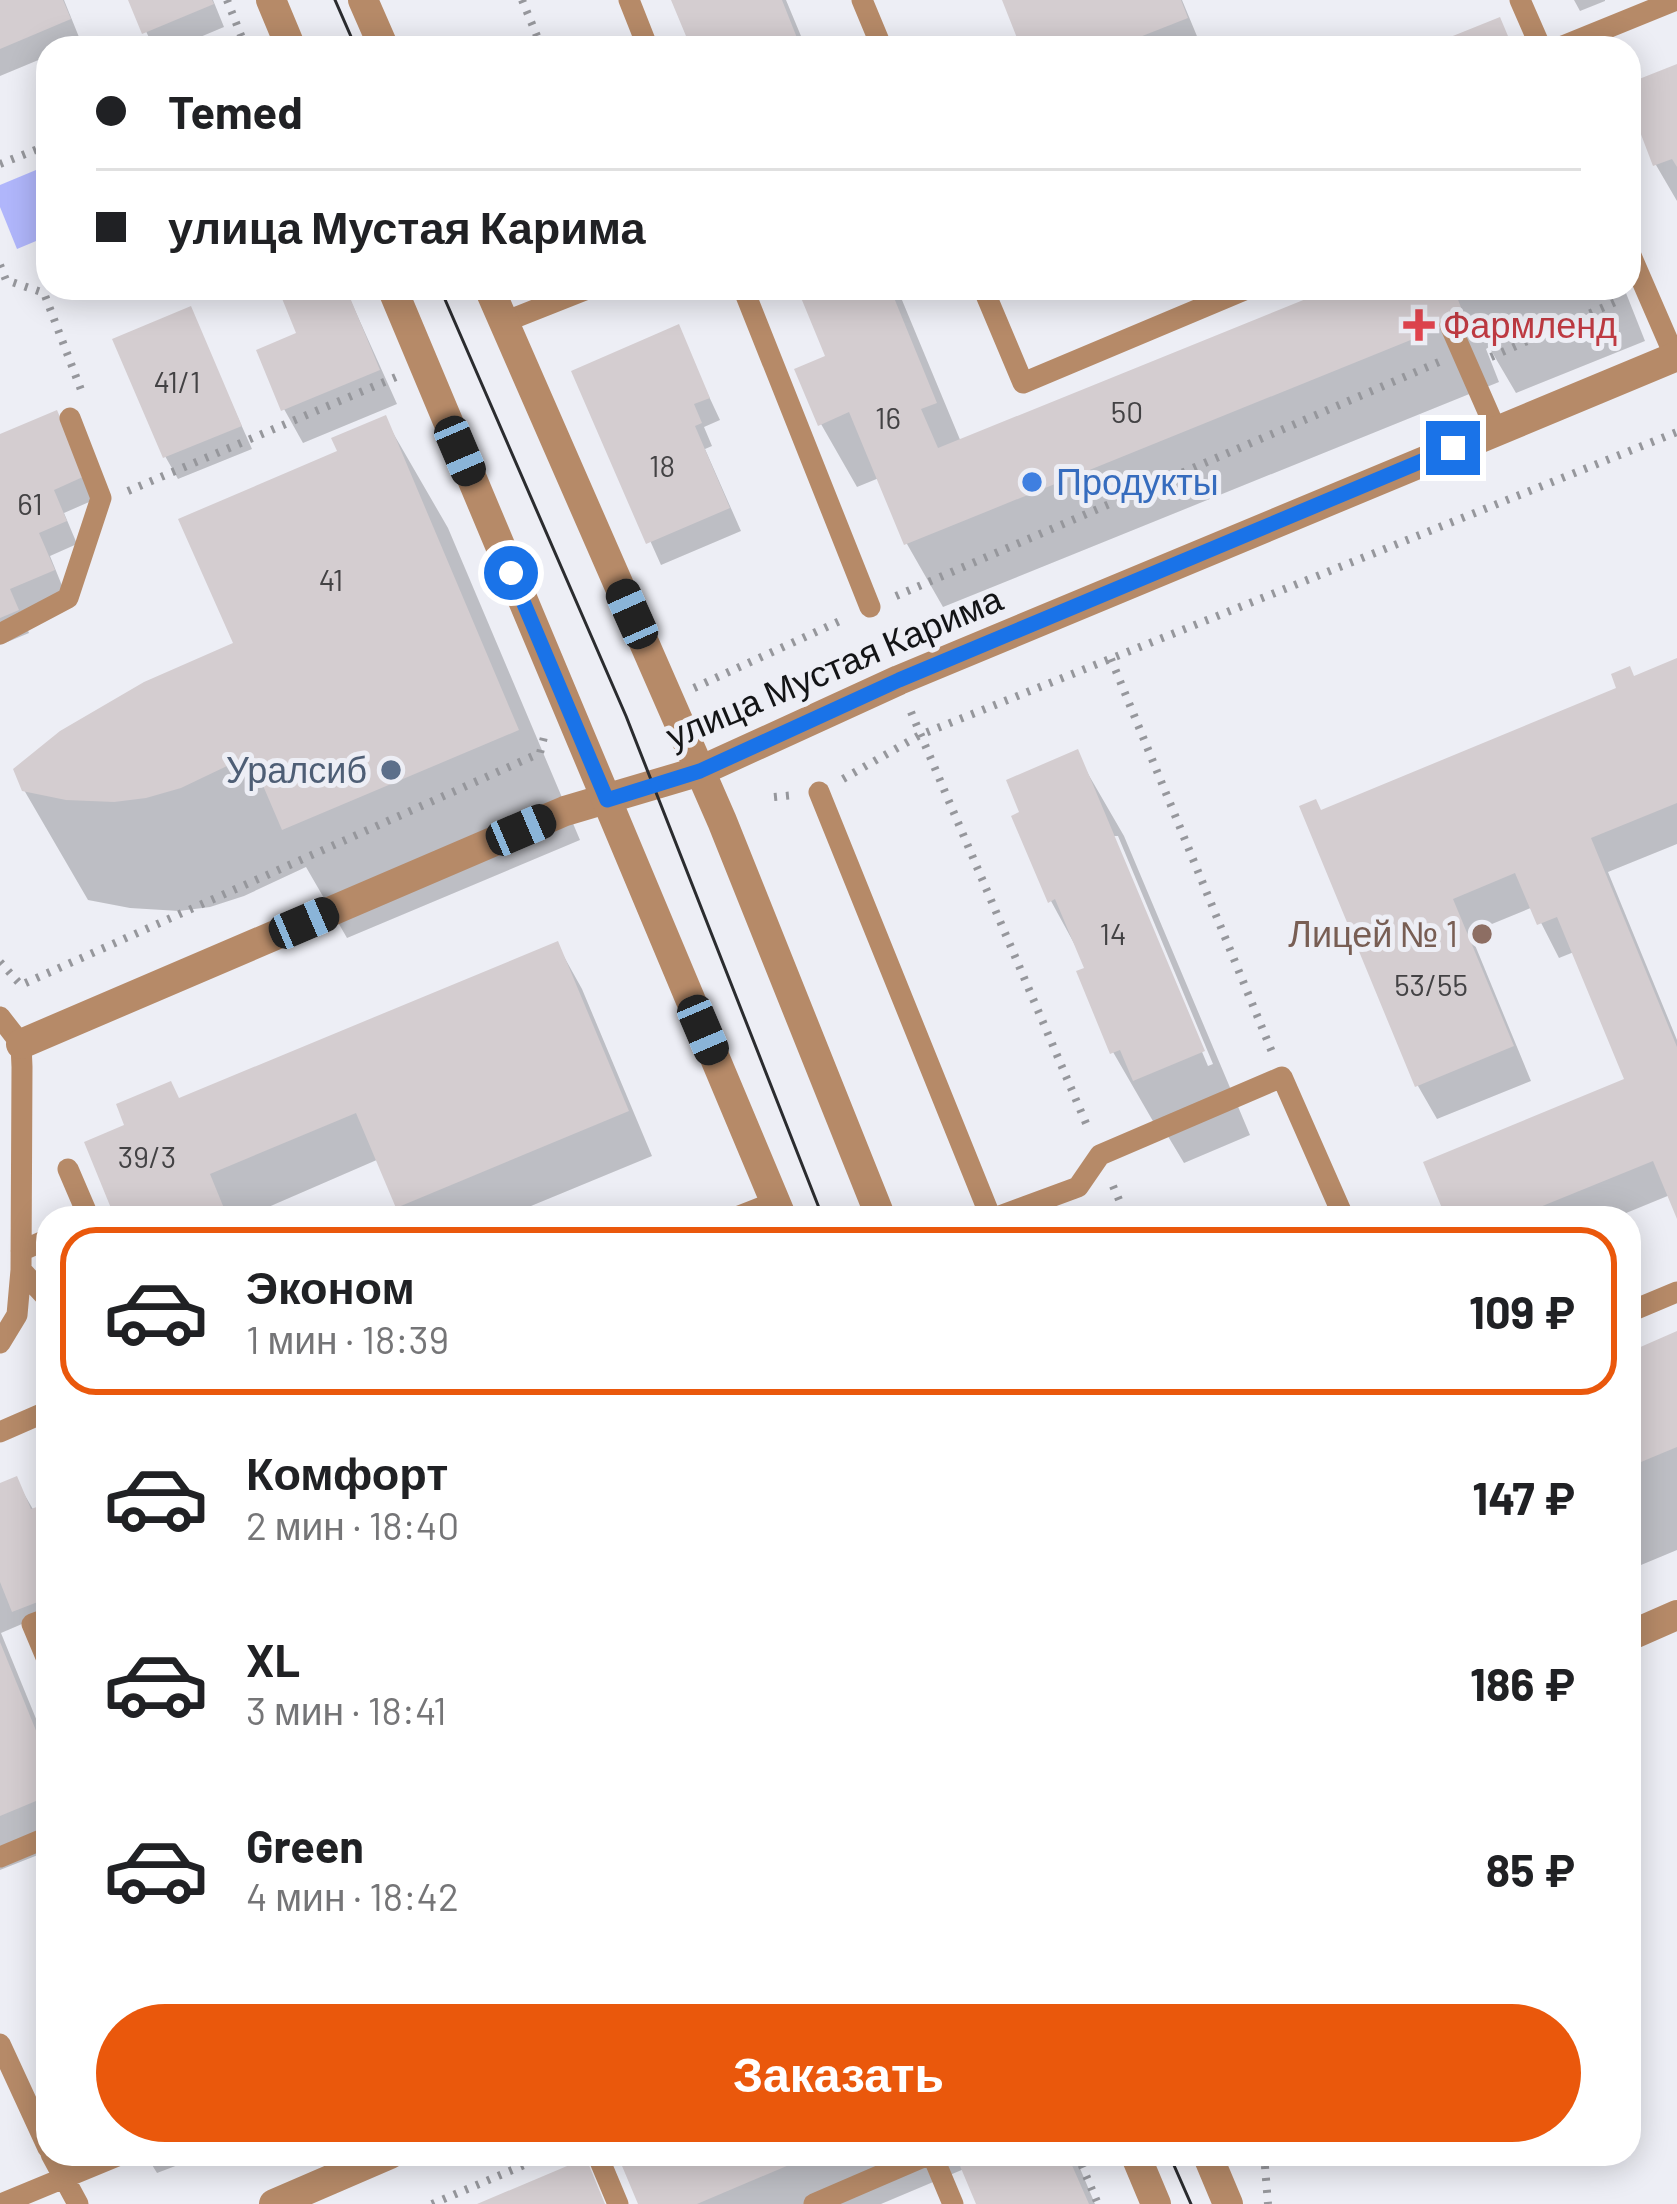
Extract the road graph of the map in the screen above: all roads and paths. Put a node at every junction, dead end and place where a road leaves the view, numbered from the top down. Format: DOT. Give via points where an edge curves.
graph roads {
  1 [pos="226,0"];
  2 [pos="271,0"];
  3 [pos="364,0"];
  4 [pos="522,0"];
  5 [pos="629,0"];
  6 [pos="862,0"];
  7 [pos="1520,0"];
  8 [pos="1676,0"];
  9 [pos="241,36"];
  10 [pos="286,36"];
  11 [pos="379,36"];
  12 [pos="537,36"];
  13 [pos="643,36"];
  14 [pos="877,36"];
  15 [pos="1536,36"];
  16 [pos="1588,36"];
  17 [pos="36,150"];
  18 [pos="0,164"];
  19 [pos="1641,278"];
  20 [pos="1646,289"];
  21 [pos="1641,291"];
  22 [pos="397,300"];
  23 [pos="494,300"];
  24 [pos="560,300"];
  25 [pos="748,300"];
  26 [pos="988,300"];
  27 [pos="1220,300"];
  28 [pos="1621,300"];
  29 [pos="504,322"];
  30 [pos="1450,325"];
  31 [pos="1462,353"];
  32 [pos="1676,356"];
  33 [pos="397,377"];
  34 [pos="70,418"];
  35 [pos="1496,430"];
  36 [pos="1677,432"];
  37 [pos="122,494"];
  38 [pos="870,607"];
  39 [pos="0,634"];
  40 [pos="1111,659"];
  41 [pos="899,680"];
  42 [pos="694,688"];
  43 [pos="920,735"];
  44 [pos="540,753"];
  45 [pos="700,771"];
  46 [pos="819,792"];
  47 [pos="607,800"];
  48 [pos="0,962"];
  49 [pos="0,1017"];
  50 [pos="21,1044"];
  51 [pos="1282,1077"];
  52 [pos="1100,1156"];
  53 [pos="68,1169"];
  54 [pos="84,1206"];
  55 [pos="776,1206"];
  56 [pos="876,1206"];
  57 [pos="988,1206"];
  58 [pos="1025,1206"];
  59 [pos="1122,1206"];
  60 [pos="1339,1206"];
  61 [pos="36,1248"];
  62 [pos="21,1260"];
  63 [pos="36,1282"];
  64 [pos="1677,1292"];
  65 [pos="1641,1307"];
  66 [pos="0,1343"];
  67 [pos="36,1416"];
  68 [pos="0,1432"];
  69 [pos="1677,1615"];
  70 [pos="1641,1631"];
  71 [pos="36,1842"];
  72 [pos="0,1857"];
  73 [pos="0,2044"];
  74 [pos="36,2121"];
  75 [pos="56,2166"];
  76 [pos="93,2166"];
  77 [pos="363,2166"];
  78 [pos="522,2166"];
  79 [pos="602,2166"];
  80 [pos="903,2166"];
  81 [pos="936,2166"];
  82 [pos="1082,2166"];
  83 [pos="1140,2166"];
  84 [pos="1212,2166"];
  85 [pos="1231,2166"];
  86 [pos="1265,2166"];
  87 [pos="62,2179"];
  88 [pos="1,2204"];
  89 [pos="78,2204"];
  90 [pos="274,2204"];
  91 [pos="432,2204"];
  92 [pos="618,2204"];
  93 [pos="814,2204"];
  94 [pos="953,2204"];
  95 [pos="1098,2204"];
  96 [pos="1156,2204"];
  97 [pos="1228,2204"];
  98 [pos="1238,2204"];
  99 [pos="1268,2204"];
  1 -- 9 [label="path"];
  2 -- 10 [label="street"];
  3 -- 11 [label="street"];
  4 -- 12 [label="path"];
  5 -- 13 [label="lane"];
  6 -- 14 [label="lane"];
  7 -- 15 [label="lane"];
  8 -- 16 [label="lane"];
  17 -- 18 [label="path"];
  19 -- 20 [label="lane"];
  20 -- 21 [label="path"];
  20 -- 32 [label="lane"];
  22 -- 47 [label="street"];
  23 -- 29 [label="street"];
  24 -- 29 [label="lane"];
  25 -- 38 [label="lane"];
  26 -- 27 [label="lane" via="1023,383"];
  28 -- 31 [label="path" via="1489,358 1482,344"];
  29 -- 45 [label="street"];
  30 -- 31 [label="lane"];
  31 -- 35 [label="lane"];
  31 -- 38 [label="path"];
  32 -- 35 [label="street, улица Мустая Карима"];
  33 -- 37 [label="path"];
  34 -- 39 [label="lane" via="101,498 68,598"];
  35 -- 41 [label="street, улица Мустая Карима"];
  36 -- 40 [label="path"];
  38 -- 42 [label="path"];
  40 -- 43 [label="path"];
  40 -- 51 [label="path"];
  41 -- 43 [label="path"];
  41 -- 45 [label="street, улица Мустая Карима"];
  43 -- 46 [label="path"];
  43 -- 52 [label="path"];
  44 -- 48 [label="path" via="21,985"];
  45 -- 47 [label="street, улица Мустая Карима"];
  45 -- 56 [label="street"];
  46 -- 57 [label="lane"];
  47 -- 50 [label="street, улица Мустая Карима"];
  47 -- 55 [label="street"];
  49 -- 50 [label="lane"];
  50 -- 62 [label="lane"];
  51 -- 52 [label="lane"];
  51 -- 60 [label="lane"];
  52 -- 58 [label="lane" via="1078,1186"];
  52 -- 59 [label="path"];
  53 -- 54 [label="lane"];
  61 -- 62 [label="lane"];
  62 -- 63 [label="lane"];
  62 -- 66 [label="lane" via="17,1316"];
  64 -- 65 [label="lane"];
  67 -- 68 [label="lane"];
  69 -- 70 [label="street"];
  71 -- 72 [label="lane"];
  73 -- 74 [label="lane"];
  75 -- 87 [label="lane"];
  76 -- 87 [label="lane"];
  77 -- 90 [label="street"];
  78 -- 91 [label="path"];
  79 -- 92 [label="lane"];
  80 -- 93 [label="lane"];
  81 -- 94 [label="lane"];
  82 -- 95 [label="path"];
  83 -- 96 [label="street"];
  84 -- 97 [label="street"];
  85 -- 98 [label="street"];
  86 -- 99 [label="path"];
  87 -- 88 [label="lane"];
  87 -- 89 [label="lane"];
}
